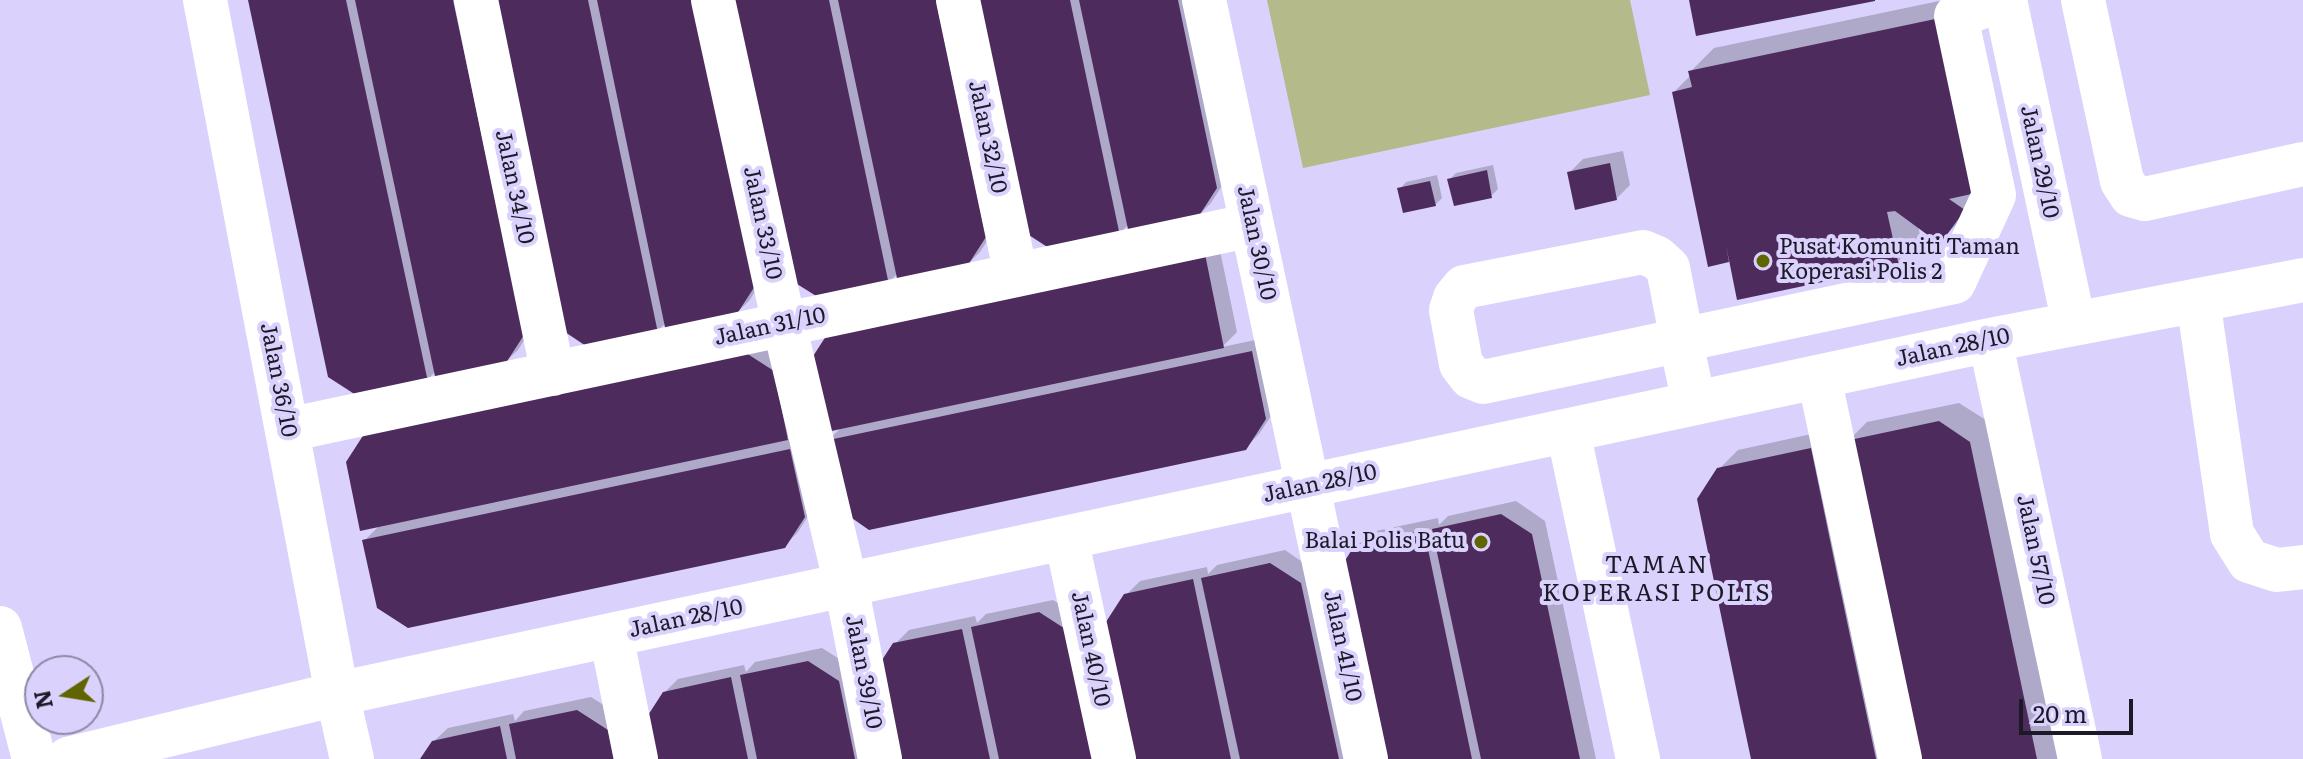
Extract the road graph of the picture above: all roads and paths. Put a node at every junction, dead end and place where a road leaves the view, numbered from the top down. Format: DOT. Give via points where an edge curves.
graph roads {
  1 [pos="205,0"];
  2 [pos="476,0"];
  3 [pos="713,0"];
  4 [pos="958,0"];
  5 [pos="1204,0"];
  6 [pos="2003,0"];
  7 [pos="2083,0"];
  8 [pos="2303,164"];
  9 [pos="1252,225"];
  10 [pos="1016,275"];
  11 [pos="2303,280"];
  12 [pos="1884,296"];
  13 [pos="2198,300"];
  14 [pos="784,324"];
  15 [pos="2074,324"];
  16 [pos="1682,340"];
  17 [pos="1990,340"];
  18 [pos="1898,360"];
  19 [pos="553,374"];
  20 [pos="1819,377"];
  21 [pos="1694,403"];
  22 [pos="287,430"];
  23 [pos="1568,431"];
  24 [pos="1308,486"];
  25 [pos="1066,538"];
  26 [pos="2303,567"];
  27 [pos="846,585"];
  28 [pos="0,628"];
  29 [pos="611,635"];
  30 [pos="337,694"];
  31 [pos="34,759"];
  32 [pos="68,759"];
  33 [pos="352,759"];
  34 [pos="636,759"];
  35 [pos="880,759"];
  36 [pos="1114,759"];
  37 [pos="1366,759"];
  38 [pos="1638,759"];
  39 [pos="1900,759"];
  40 [pos="2080,759"];
  1 -- 22 [label="street, Jalan 36/10"];
  2 -- 19 [label="street, Jalan 34/10"];
  3 -- 14 [label="street, Jalan 33/10"];
  4 -- 10 [label="street, Jalan 32/10"];
  5 -- 9 [label="street, Jalan 30/10"];
  6 -- 12 [label="street" via="1956,16 1994,195 1954,282"];
  6 -- 15 [label="street, Jalan 29/10"];
  7 -- 8 [label="street" via="2122,181 2131,195 2145,199"];
  9 -- 10 [label="street, Jalan 31/10"];
  9 -- 24 [label="street, Jalan 30/10"];
  10 -- 14 [label="street, Jalan 31/10"];
  11 -- 13 [label="street, Jalan 28/10"];
  12 -- 16 [label="street"];
  12 -- 18 [label="street"];
  13 -- 15 [label="street, Jalan 28/10"];
  13 -- 26 [label="street" via="2232,534 2249,561 2277,570"];
  14 -- 19 [label="street, Jalan 31/10"];
  14 -- 27 [label="street, Jalan 33/10"];
  15 -- 17 [label="street, Jalan 28/10"];
  16 -- 16 [label="street" via="1483,382 1461,364 1451,310 1464,287 1643,252 1668,268"];
  16 -- 21 [label="street"];
  17 -- 18 [label="street, Jalan 28/10"];
  17 -- 40 [label="street, Jalan 57/10"];
  18 -- 20 [label="street, Jalan 28/10"];
  19 -- 22 [label="street, Jalan 31/10"];
  20 -- 21 [label="street, Jalan 28/10"];
  20 -- 39 [label="street"];
  21 -- 23 [label="street, Jalan 28/10"];
  22 -- 30 [label="street, Jalan 36/10"];
  23 -- 24 [label="street, Jalan 28/10"];
  23 -- 38 [label="street"];
  24 -- 25 [label="street, Jalan 28/10"];
  24 -- 37 [label="street, Jalan 41/10"];
  25 -- 27 [label="street, Jalan 28/10"];
  25 -- 36 [label="street, Jalan 40/10"];
  27 -- 29 [label="street, Jalan 28/10"];
  27 -- 35 [label="street, Jalan 39/10"];
  28 -- 31 [label="street"];
  29 -- 30 [label="street, Jalan 28/10"];
  29 -- 34 [label="street"];
  30 -- 32 [label="street, Jalan 28/10"];
  30 -- 33 [label="street, Jalan 36/10"];
}
